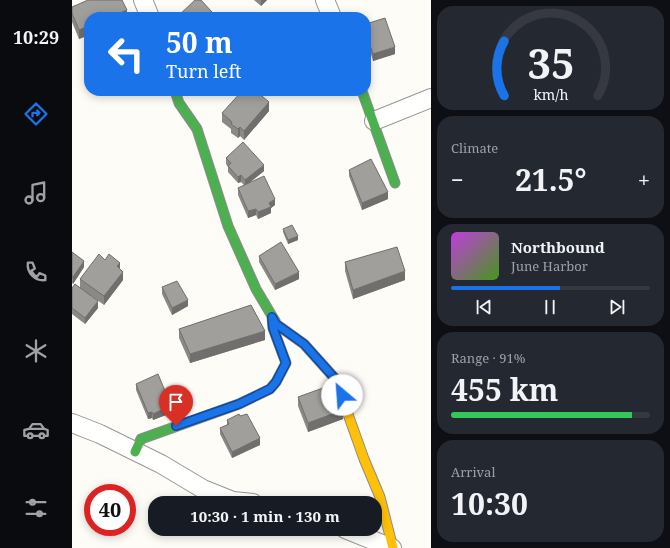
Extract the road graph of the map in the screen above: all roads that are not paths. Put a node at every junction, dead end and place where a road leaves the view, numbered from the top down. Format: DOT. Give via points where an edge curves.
graph roads {
  1 [pos="143,0"];
  2 [pos="325,0"];
  3 [pos="148,12"];
  4 [pos="330,12"];
  5 [pos="177,96"];
  6 [pos="364,96"];
  7 [pos="431,98"];
  8 [pos="374,121"];
  9 [pos="395,183"];
  10 [pos="272,317"];
  11 [pos="72,423"];
  12 [pos="135,452"];
  13 [pos="220,496"];
  14 [pos="362,536"];
  15 [pos="392,548"];
  1 -- 3 [label="street"];
  2 -- 4 [label="street"];
  5 -- 10 [label="street" via="197,129 228,226 256,290"];
  6 -- 8 [label="street"];
  7 -- 8 [label="street"];
  8 -- 9 [label="street"];
  10 -- 12 [label="street" via="273,328 286,363 270,389 239,404 141,439"];
  10 -- 15 [label="street" via="276,324 304,344 339,383 349,417 380,497"];
  11 -- 12 [label="street"];
  12 -- 13 [label="street"];
  14 -- 15 [label="street"];
}
